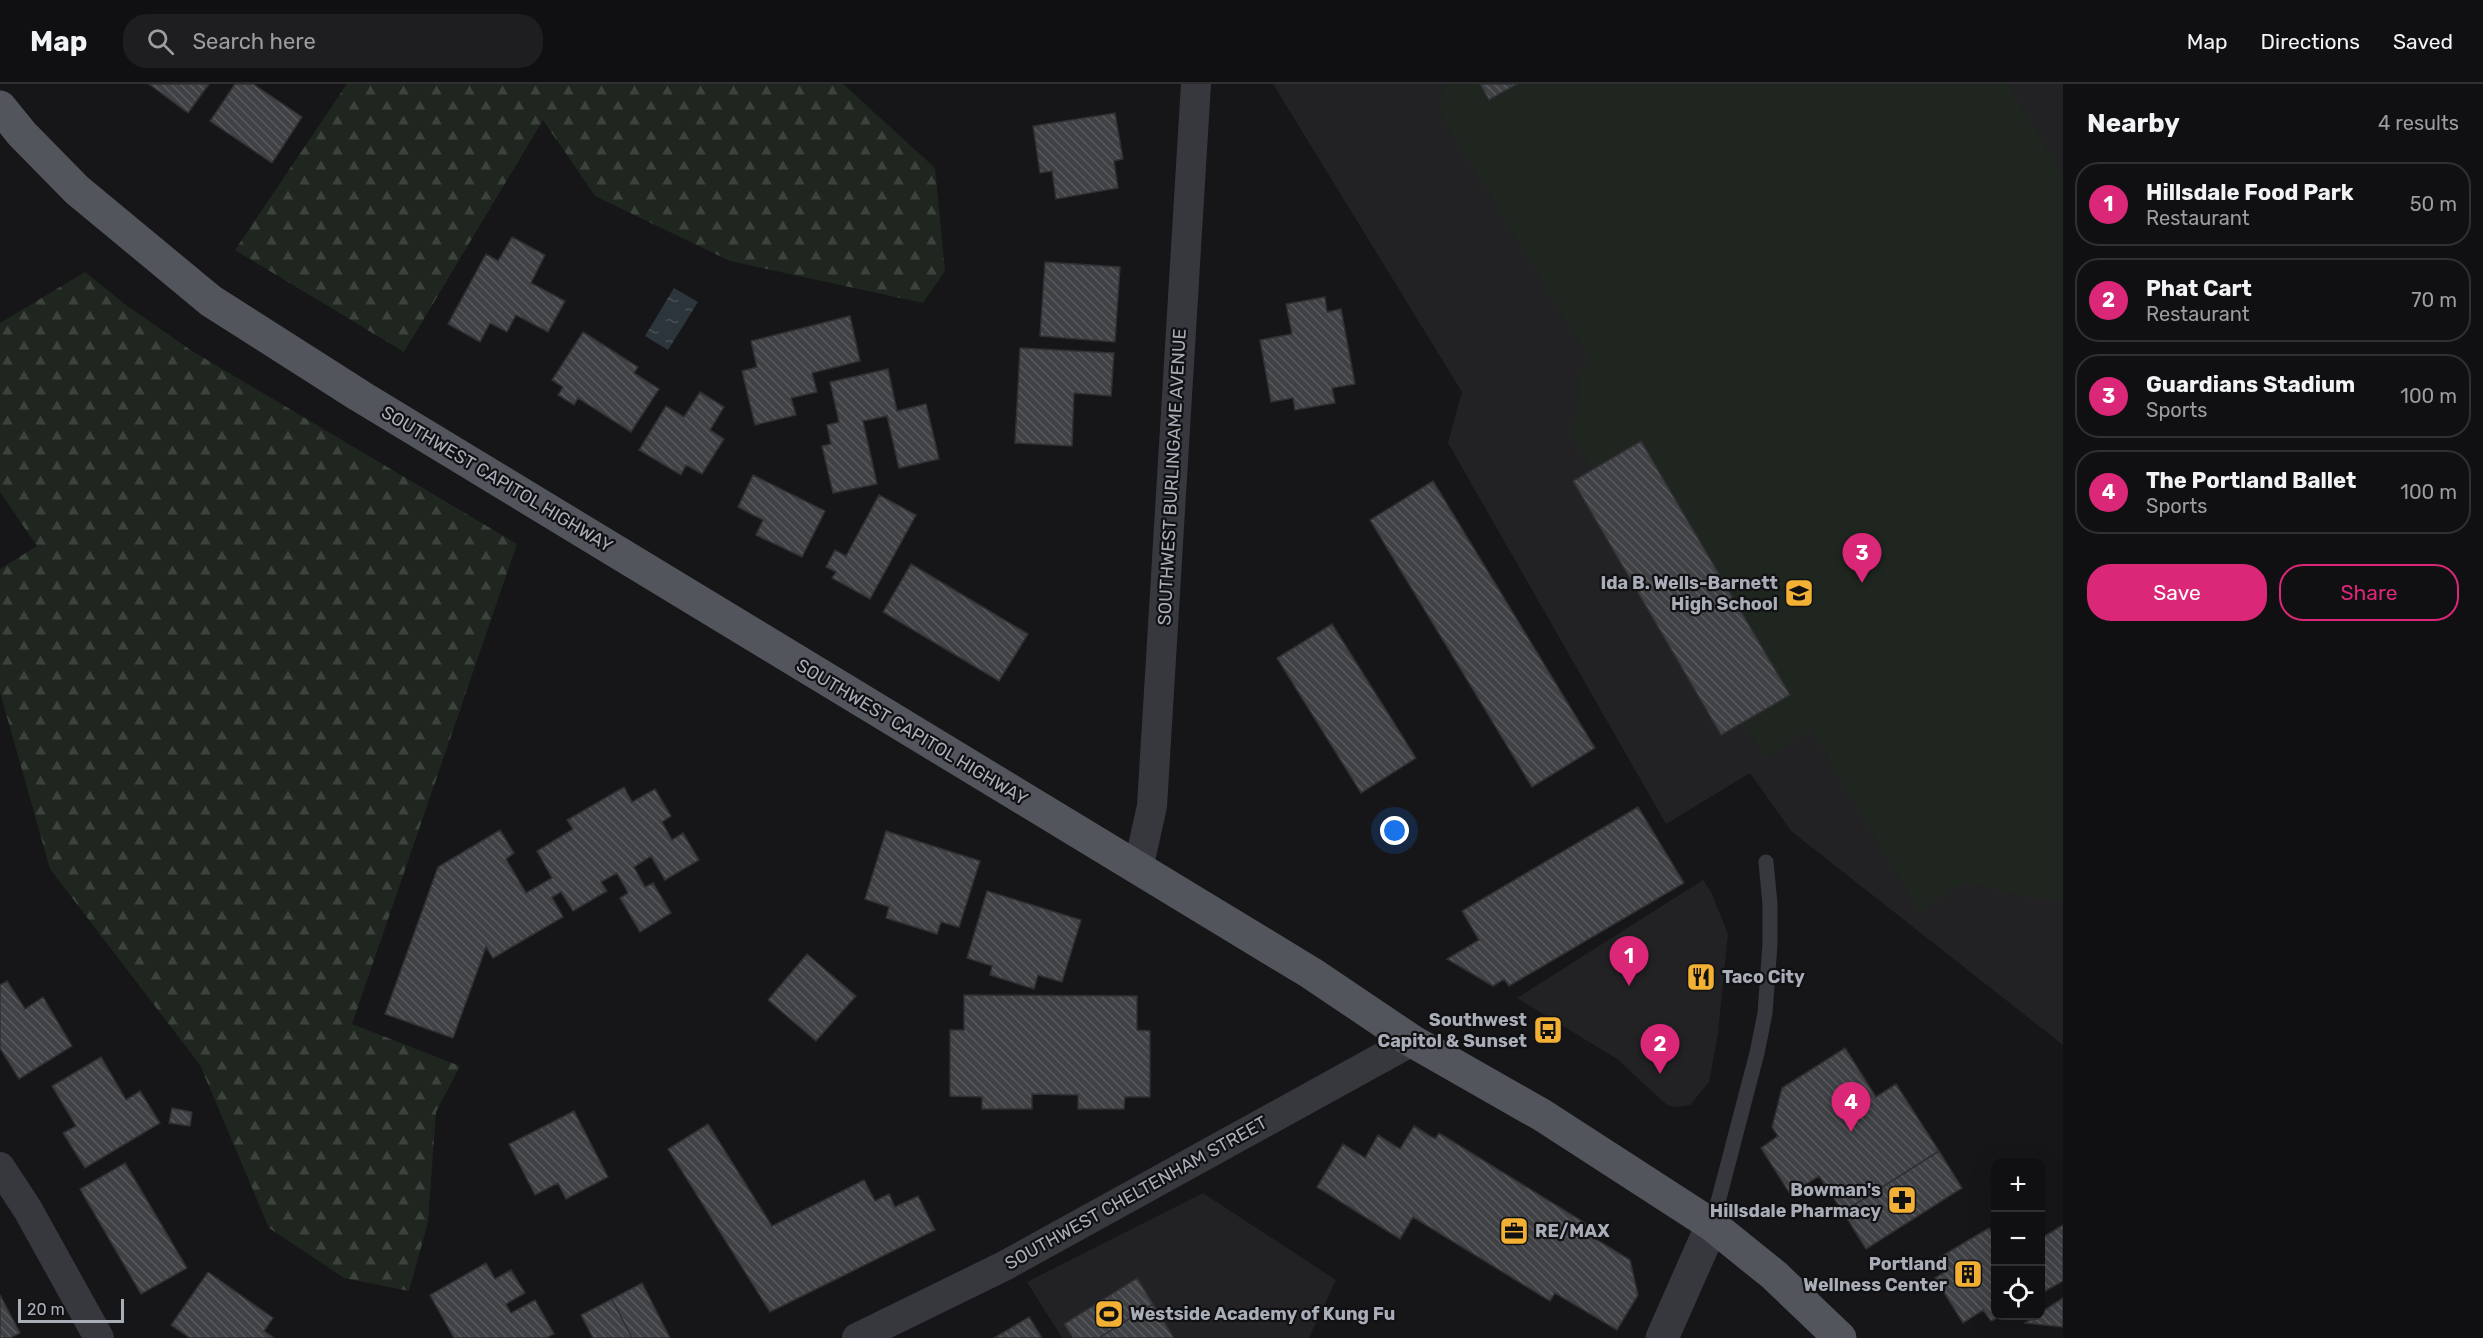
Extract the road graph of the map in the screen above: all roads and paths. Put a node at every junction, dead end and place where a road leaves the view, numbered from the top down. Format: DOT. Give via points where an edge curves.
graph roads {
  1 [pos="1196,84"];
  2 [pos="0,107"];
  3 [pos="1766,862"];
  4 [pos="1138,868"];
  5 [pos="1412,1041"];
  6 [pos="0,1167"];
  7 [pos="1712,1225"];
  8 [pos="99,1338"];
  9 [pos="857,1338"];
  10 [pos="1662,1338"];
  11 [pos="1840,1338"];
  1 -- 4 [label="street, SOUTHWEST BURLINGAME AVENUE" via="1152,806"];
  2 -- 4 [label="main road, SOUTHWEST CAPITOL HIGHWAY" via="77,190 211,301 360,396"];
  3 -- 7 [label="lane" via="1770,944 1765,1013"];
  4 -- 5 [label="main road, SOUTHWEST CAPITOL HIGHWAY" via="1311,973"];
  5 -- 7 [label="main road, SOUTHWEST CAPITOL HIGHWAY" via="1542,1115"];
  5 -- 9 [label="street, SOUTHWEST CHELTENHAM STREET" via="1004,1266"];
  6 -- 8 [label="street"];
  7 -- 10 [label="street"];
  7 -- 11 [label="main road, SOUTHWEST CAPITOL HIGHWAY"];
}
